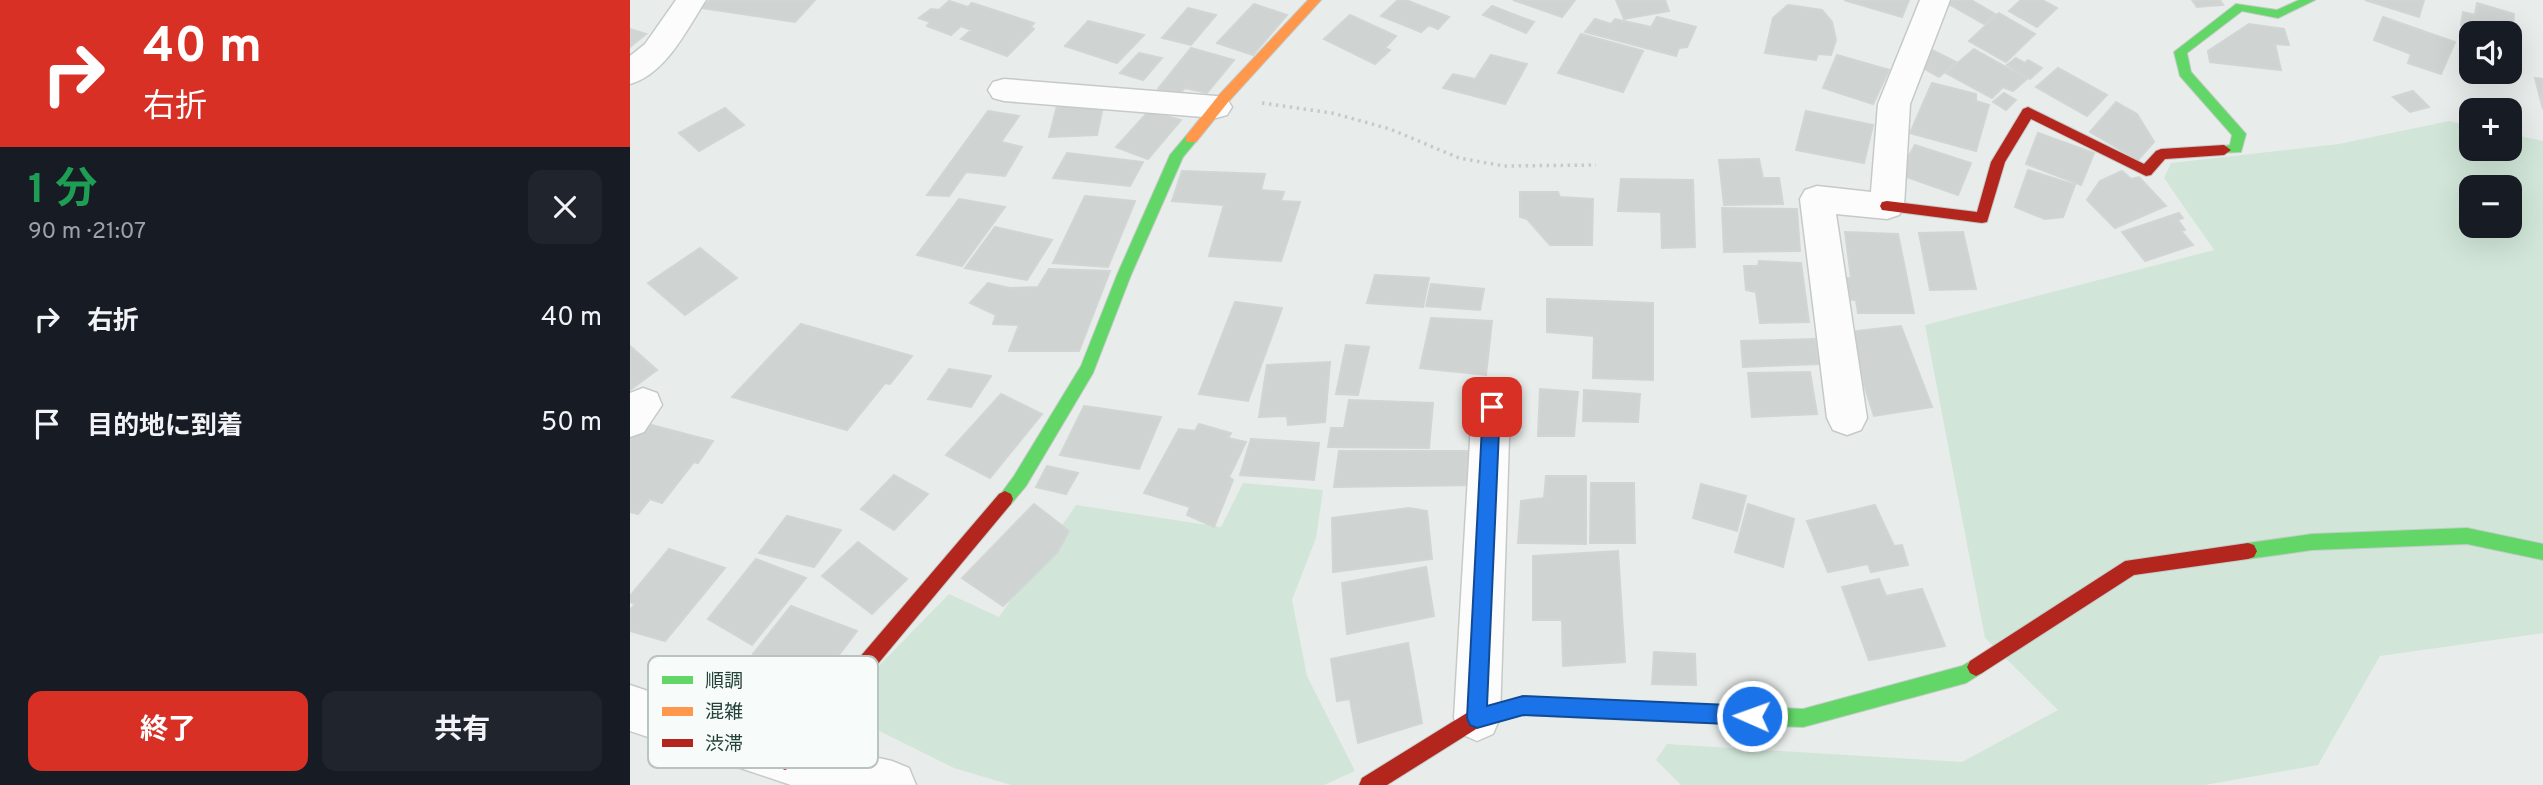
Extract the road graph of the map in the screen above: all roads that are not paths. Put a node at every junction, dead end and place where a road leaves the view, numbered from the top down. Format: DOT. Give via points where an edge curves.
graph roads {
  1 [pos="691,0"];
  2 [pos="1315,0"];
  3 [pos="1935,0"];
  4 [pos="2309,0"];
  5 [pos="630,73"];
  6 [pos="1003,90"];
  7 [pos="1220,102"];
  8 [pos="1887,206"];
  9 [pos="1492,407"];
  10 [pos="1847,418"];
  11 [pos="2543,552"];
  12 [pos="873,656"];
  13 [pos="630,708"];
  14 [pos="648,714"];
  15 [pos="1477,718"];
  16 [pos="819,768"];
  17 [pos="892,785"];
  18 [pos="1369,785"];
  1 -- 5 [label="street" via="656,51"];
  2 -- 7 [label="street"];
  3 -- 8 [label="street" via="1894,104"];
  4 -- 8 [label="street" via="2278,14 2240,7 2180,52 2185,73 2239,134 2236,149 2161,154 2146,171 2028,113 1998,162 1982,218"];
  6 -- 7 [label="street"];
  7 -- 12 [label="street" via="1178,155 1088,368 1020,481"];
  8 -- 10 [label="street" via="1817,199"];
  9 -- 15 [label="street"];
  11 -- 15 [label="street" via="2467,536 2312,542 2131,567 1966,674 1803,718 1523,706"];
  13 -- 14 [label="street"];
  15 -- 18 [label="street"];
  16 -- 17 [label="street"];
}
